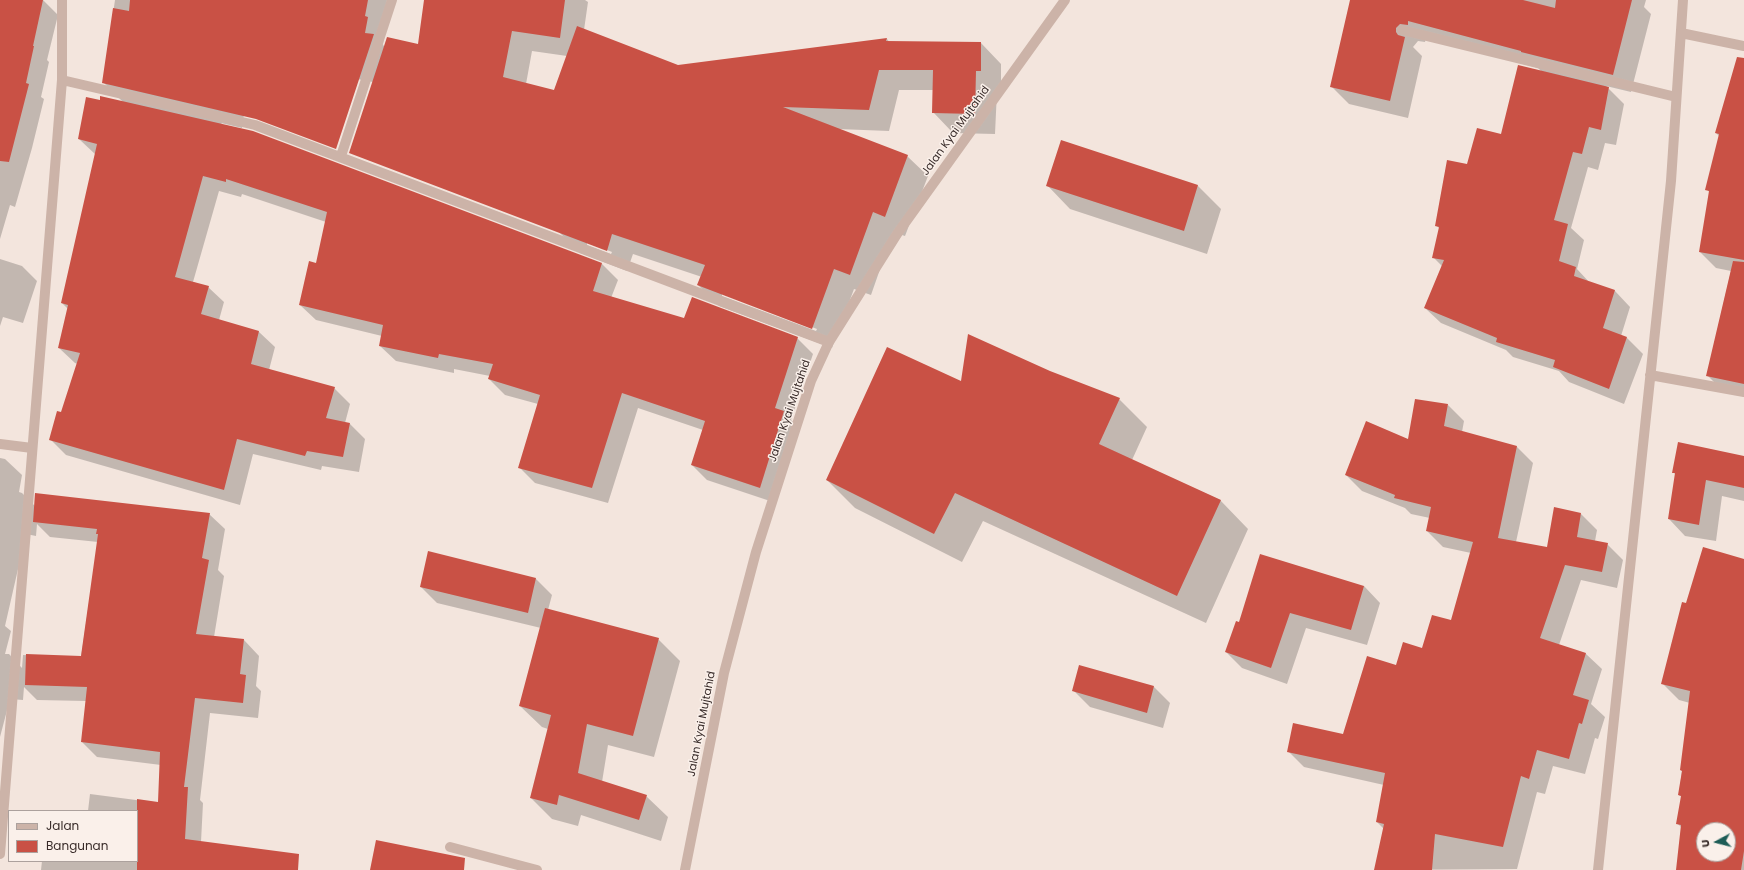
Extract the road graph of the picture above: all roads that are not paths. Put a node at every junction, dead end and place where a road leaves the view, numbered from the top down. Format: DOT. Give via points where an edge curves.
graph roads {
  1 [pos="62,0"];
  2 [pos="392,0"];
  3 [pos="1065,0"];
  4 [pos="1683,0"];
  5 [pos="1402,30"];
  6 [pos="1681,33"];
  7 [pos="1744,46"];
  8 [pos="62,80"];
  9 [pos="1676,97"];
  10 [pos="341,156"];
  11 [pos="829,342"];
  12 [pos="1650,374"];
  13 [pos="1744,392"];
  14 [pos="0,444"];
  15 [pos="32,448"];
  16 [pos="2,799"];
  17 [pos="450,847"];
  18 [pos="0,854"];
  19 [pos="537,870"];
  20 [pos="685,870"];
  21 [pos="1598,870"];
  1 -- 8 [label="street"];
  2 -- 10 [label="street"];
  3 -- 11 [label="street, Jalan Kyai Mujtahid" via="897,234"];
  4 -- 6 [label="street"];
  5 -- 9 [label="street"];
  6 -- 7 [label="street"];
  6 -- 9 [label="street"];
  8 -- 10 [label="street" via="255,125"];
  8 -- 15 [label="street"];
  9 -- 12 [label="street" via="1671,181"];
  10 -- 11 [label="street"];
  11 -- 20 [label="street, Jalan Kyai Mujtahid" via="811,381 756,552 724,673"];
  12 -- 13 [label="street"];
  12 -- 21 [label="street"];
  14 -- 15 [label="street"];
  15 -- 16 [label="street"];
  16 -- 18 [label="street"];
  17 -- 19 [label="street"];
}
